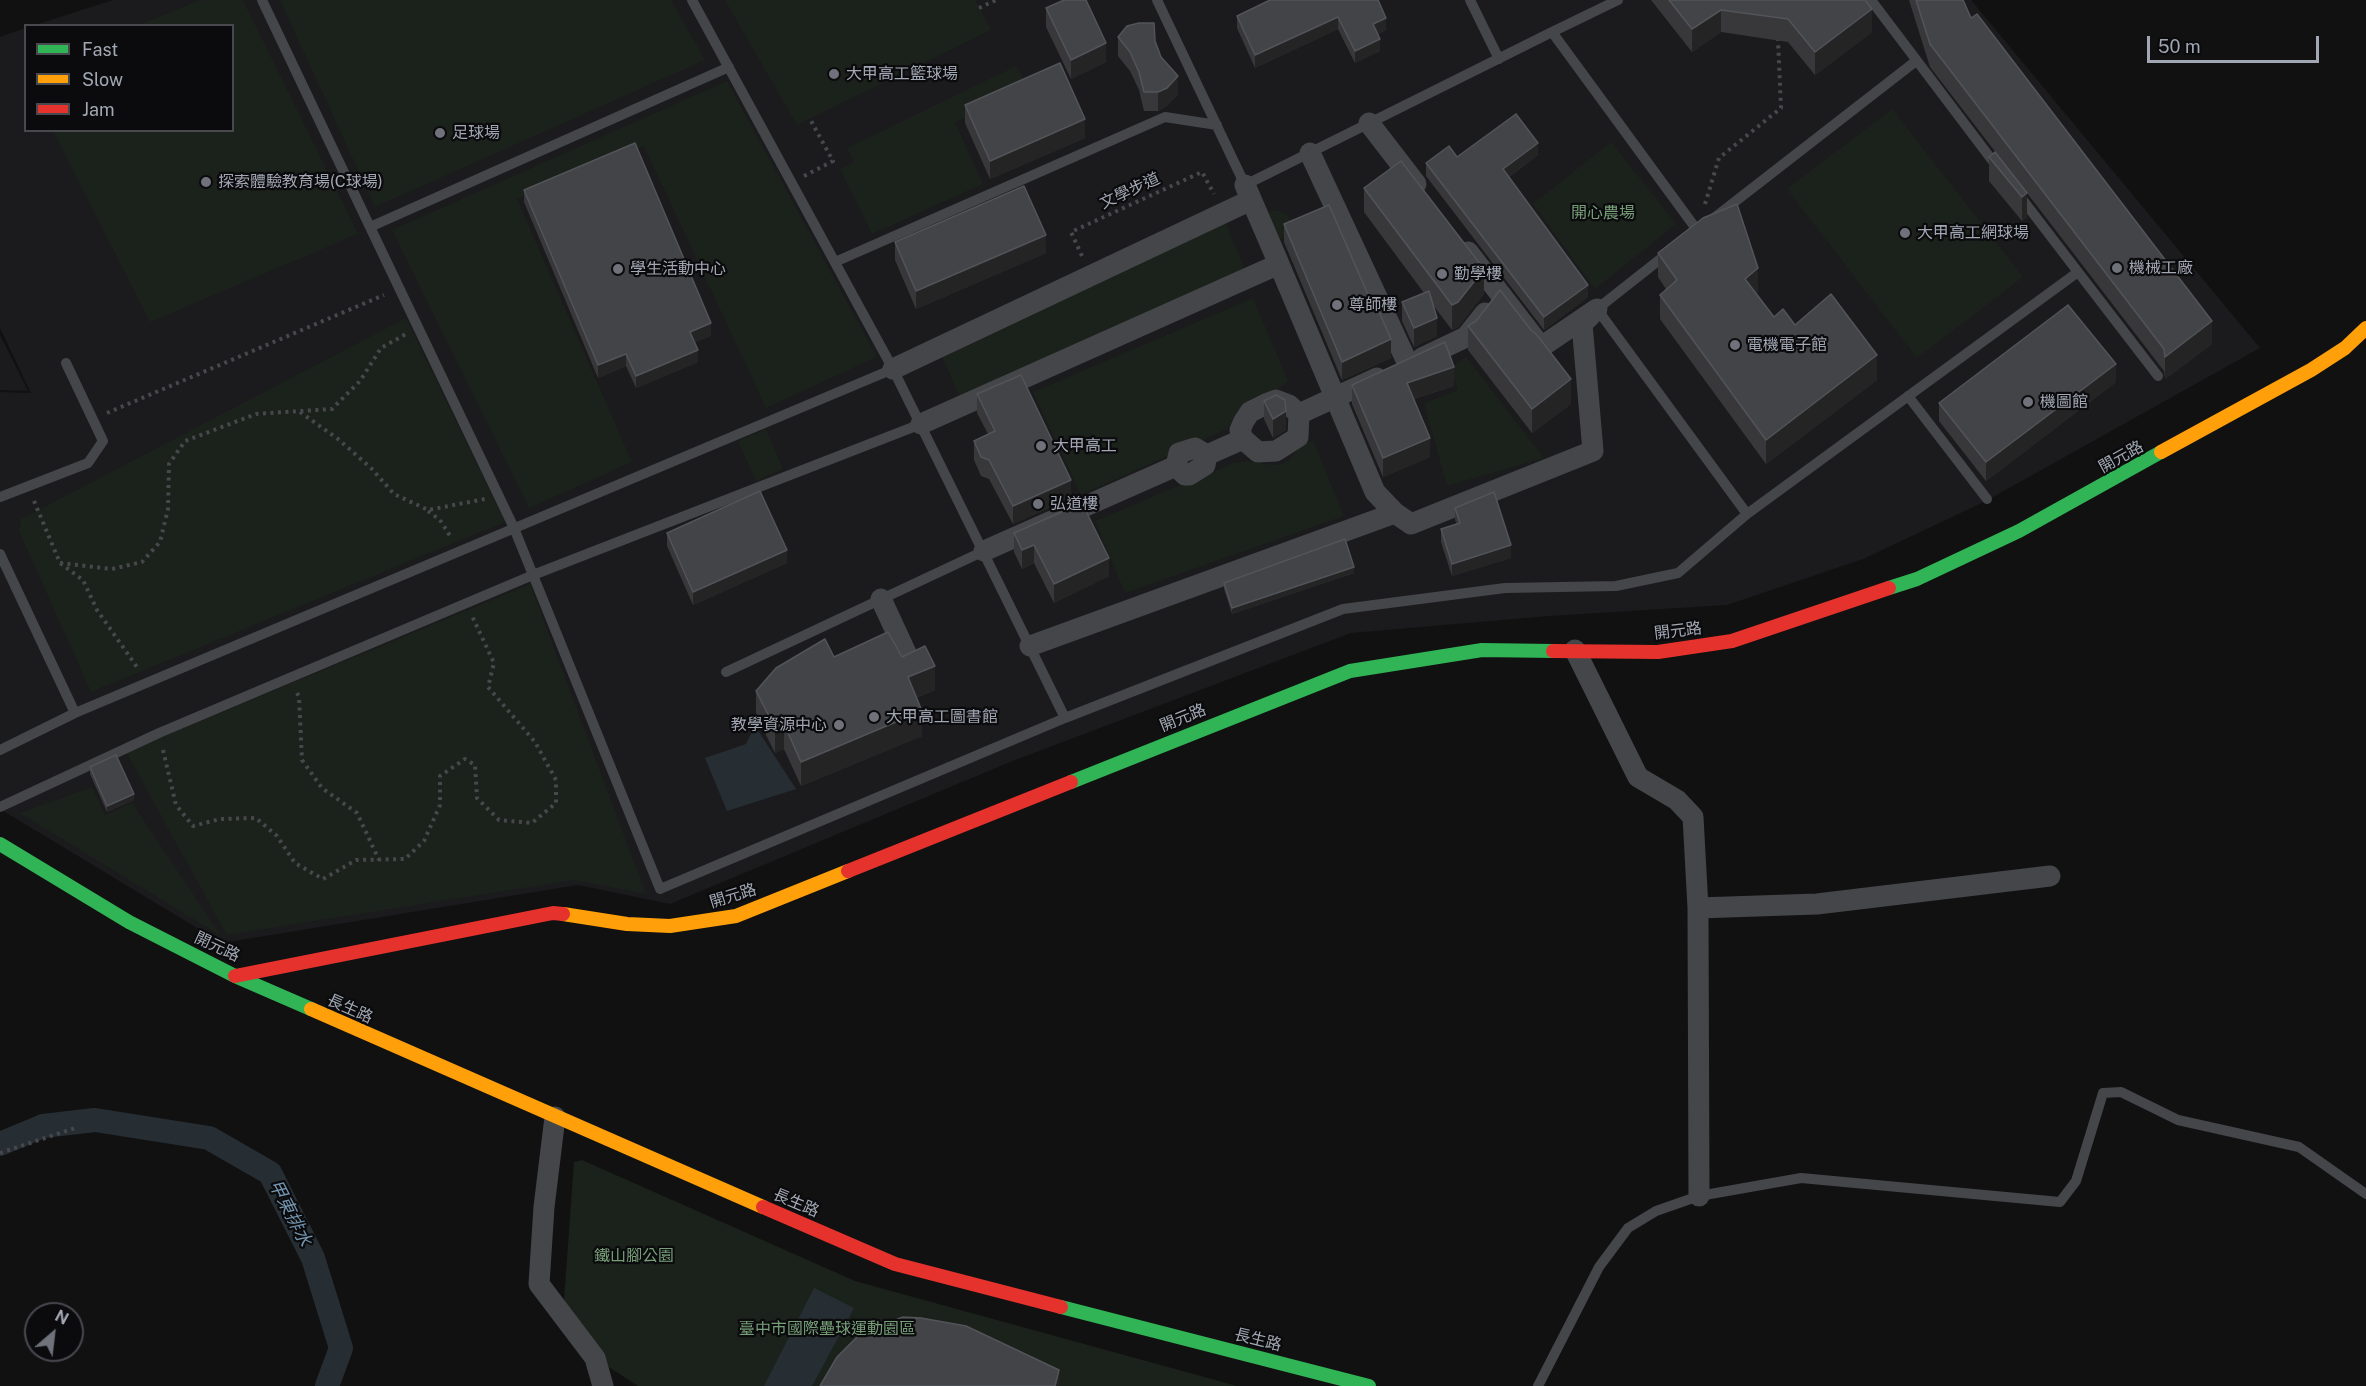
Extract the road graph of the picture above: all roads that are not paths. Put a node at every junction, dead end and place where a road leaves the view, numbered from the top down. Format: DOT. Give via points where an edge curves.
graph roads {
  1 [pos="262,0"];
  2 [pos="692,0"];
  3 [pos="1157,0"];
  4 [pos="1470,0"];
  5 [pos="1618,0"];
  6 [pos="1871,0"];
  7 [pos="1552,32"];
  8 [pos="1499,59"];
  9 [pos="1916,61"];
  10 [pos="729,67"];
  11 [pos="1369,123"];
  12 [pos="1217,125"];
  13 [pos="1310,153"];
  14 [pos="1248,192"];
  15 [pos="1427,199"];
  16 [pos="370,227"];
  17 [pos="1456,237"];
  18 [pos="1688,237"];
  19 [pos="835,262"];
  20 [pos="1279,264"];
  21 [pos="2078,272"];
  22 [pos="1500,294"];
  23 [pos="1597,309"];
  24 [pos="2366,328"];
  25 [pos="66,363"];
  26 [pos="1408,364"];
  27 [pos="893,369"];
  28 [pos="2158,376"];
  29 [pos="1908,396"];
  30 [pos="1334,397"];
  31 [pos="1299,414"];
  32 [pos="921,424"];
  33 [pos="1243,439"];
  34 [pos="0,497"];
  35 [pos="1988,499"];
  36 [pos="1395,513"];
  37 [pos="1747,514"];
  38 [pos="514,528"];
  39 [pos="984,551"];
  40 [pos="0,554"];
  41 [pos="534,575"];
  42 [pos="881,600"];
  43 [pos="1030,646"];
  44 [pos="1575,650"];
  45 [pos="906,653"];
  46 [pos="726,672"];
  47 [pos="75,713"];
  48 [pos="1065,718"];
  49 [pos="0,750"];
  50 [pos="0,807"];
  51 [pos="0,844"];
  52 [pos="2050,876"];
  53 [pos="1698,908"];
  54 [pos="235,976"];
  55 [pos="555,1117"];
  56 [pos="2366,1194"];
  57 [pos="1700,1196"];
  58 [pos="603,1386"];
  59 [pos="1369,1386"];
  60 [pos="1539,1386"];
  1 -- 16 [label="lane"];
  2 -- 10 [label="lane"];
  3 -- 12 [label="lane"];
  4 -- 8 [label="lane"];
  5 -- 7 [label="lane"];
  6 -- 9 [label="lane"];
  7 -- 8 [label="lane"];
  7 -- 18 [label="lane"];
  8 -- 11 [label="lane"];
  9 -- 18 [label="lane"];
  9 -- 21 [label="lane"];
  10 -- 16 [label="lane"];
  10 -- 19 [label="lane"];
  11 -- 13 [label="lane"];
  11 -- 15 [label="street"];
  12 -- 14 [label="lane"];
  12 -- 19 [label="lane" via="1165,117"];
  13 -- 14 [label="lane"];
  13 -- 26 [label="street"];
  14 -- 20 [label="street"];
  14 -- 27 [label="street" via="1224,213"];
  16 -- 38 [label="lane"];
  17 -- 22 [label="street"];
  18 -- 23 [label="lane"];
  19 -- 27 [label="lane"];
  20 -- 30 [label="street"];
  20 -- 32 [label="street"];
  21 -- 28 [label="lane"];
  21 -- 29 [label="lane"];
  22 -- 23 [label="street" via="1541,347"];
  22 -- 26 [label="street" via="1467,337"];
  23 -- 36 [label="street" via="1581,324 1593,451 1411,524"];
  23 -- 37 [label="lane"];
  24 -- 44 [label="street, 開元路" via="2345,348 2311,370 2019,531 1917,579 1732,641 1658,652"];
  25 -- 34 [label="lane" via="103,441 88,463"];
  26 -- 30 [label="street"];
  27 -- 32 [label="lane"];
  27 -- 38 [label="lane"];
  29 -- 35 [label="lane"];
  29 -- 37 [label="lane"];
  30 -- 31 [label="street"];
  30 -- 36 [label="street" via="1375,492"];
  31 -- 33 [label="street" via="1276,400 1268,403 1250,412 1240,430"];
  31 -- 33 [label="street" via="1298,437 1276,451 1258,452"];
  32 -- 39 [label="lane"];
  32 -- 41 [label="lane"];
  33 -- 39 [label="street" via="1207,455 1195,448 1179,453 1176,466"];
  36 -- 43 [label="street"];
  37 -- 48 [label="lane" via="1678,573 1616,586 1505,588 1342,609"];
  38 -- 41 [label="lane"];
  38 -- 47 [label="lane"];
  39 -- 42 [label="lane"];
  39 -- 43 [label="lane"];
  40 -- 47 [label="lane"];
  41 -- 48 [label="lane" via="660,889"];
  41 -- 50 [label="lane" via="159,733"];
  42 -- 45 [label="street"];
  42 -- 46 [label="lane"];
  43 -- 48 [label="lane"];
  44 -- 53 [label="street" via="1638,777 1677,800 1693,817"];
  44 -- 54 [label="street, 開元路" via="1482,650 1350,671 736,916 670,926 553,913"];
  47 -- 49 [label="lane"];
  51 -- 54 [label="street, 開元路" via="129,922"];
  52 -- 53 [label="street" via="1817,904"];
  53 -- 57 [label="street"];
  54 -- 55 [label="street, 長生路"];
  55 -- 58 [label="street" via="539,1284 595,1358"];
  55 -- 59 [label="street, 長生路" via="895,1264"];
  56 -- 57 [label="lane" via="2299,1147 2178,1120 2121,1092 2103,1093 2076,1181 2060,1202 1801,1178"];
  57 -- 60 [label="lane" via="1656,1210 1629,1228 1599,1267"];
}
